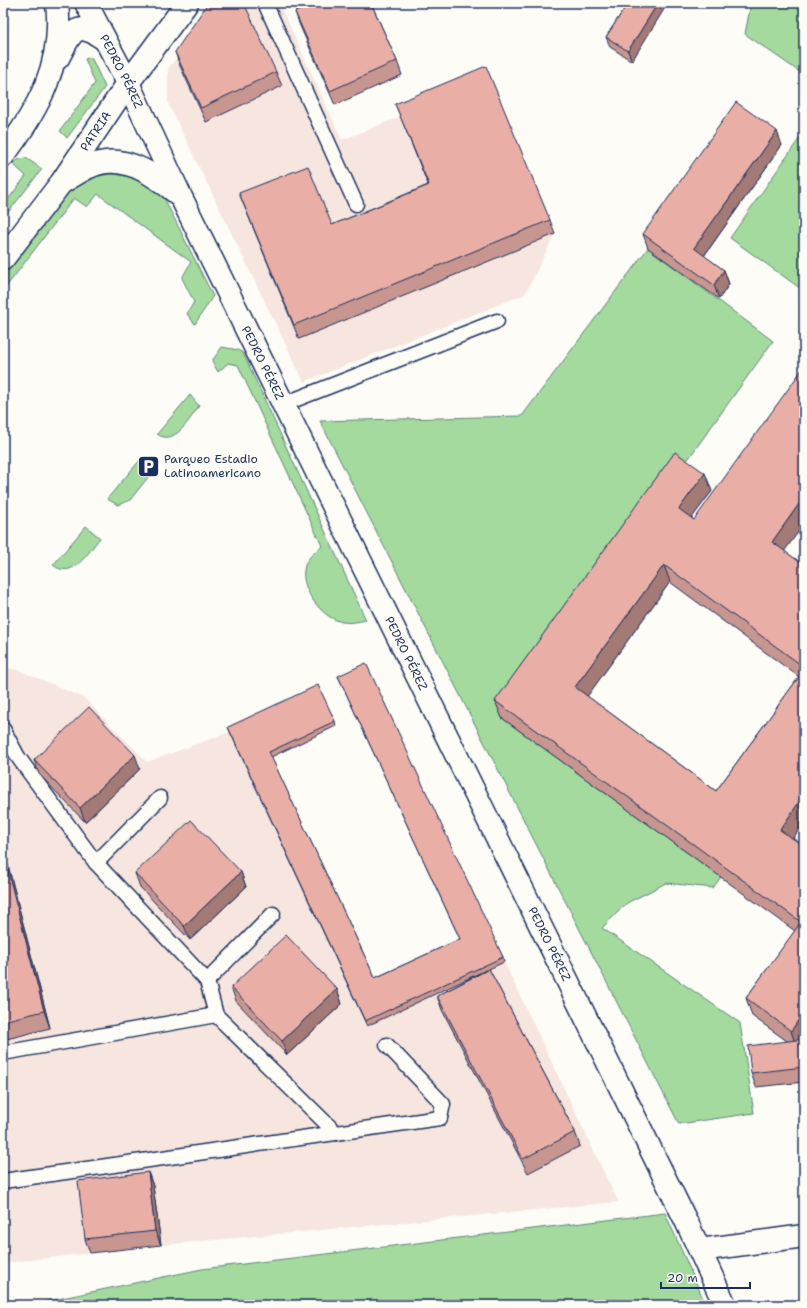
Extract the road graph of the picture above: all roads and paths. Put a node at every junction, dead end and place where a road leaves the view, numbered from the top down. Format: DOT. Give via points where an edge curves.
graph roads {
  1 [pos="57,3"];
  2 [pos="86,3"];
  3 [pos="187,3"];
  4 [pos="265,3"];
  5 [pos="104,39"];
  6 [pos="51,71"];
  7 [pos="128,83"];
  8 [pos="3,156"];
  9 [pos="61,183"];
  10 [pos="182,197"];
  11 [pos="356,204"];
  12 [pos="3,259"];
  13 [pos="497,321"];
  14 [pos="284,404"];
  15 [pos="3,729"];
  16 [pos="160,798"];
  17 [pos="96,863"];
  18 [pos="273,914"];
  19 [pos="207,981"];
  20 [pos="216,1015"];
  21 [pos="387,1045"];
  22 [pos="3,1053"];
  23 [pos="336,1133"];
  24 [pos="3,1182"];
  25 [pos="804,1236"];
  26 [pos="700,1250"];
  27 [pos="725,1305"];
  1 -- 6 [label="street" via="59,32"];
  2 -- 5 [label="street, PEDRO PÉREZ"];
  3 -- 7 [label="street, PATRIA"];
  4 -- 11 [label="lane"];
  5 -- 6 [label="street" via="90,29 79,29 71,36"];
  5 -- 7 [label="street, PEDRO PÉREZ"];
  6 -- 8 [label="street" via="34,111"];
  7 -- 9 [label="street, PATRIA"];
  7 -- 10 [label="street, PEDRO PÉREZ"];
  9 -- 10 [label="street" via="100,163 118,163 139,168 162,180"];
  9 -- 12 [label="street, PATRIA"];
  10 -- 14 [label="street, PEDRO PÉREZ"];
  13 -- 14 [label="lane"];
  14 -- 26 [label="street, PEDRO PÉREZ"];
  15 -- 17 [label="lane" via="18,757"];
  16 -- 17 [label="lane"];
  17 -- 19 [label="lane"];
  18 -- 19 [label="lane"];
  19 -- 20 [label="lane"];
  20 -- 22 [label="lane"];
  20 -- 23 [label="lane"];
  21 -- 23 [label="lane" via="442,1104 440,1118"];
  23 -- 24 [label="lane"];
  25 -- 26 [label="street"];
  26 -- 27 [label="street, PEDRO PÉREZ"];
}
